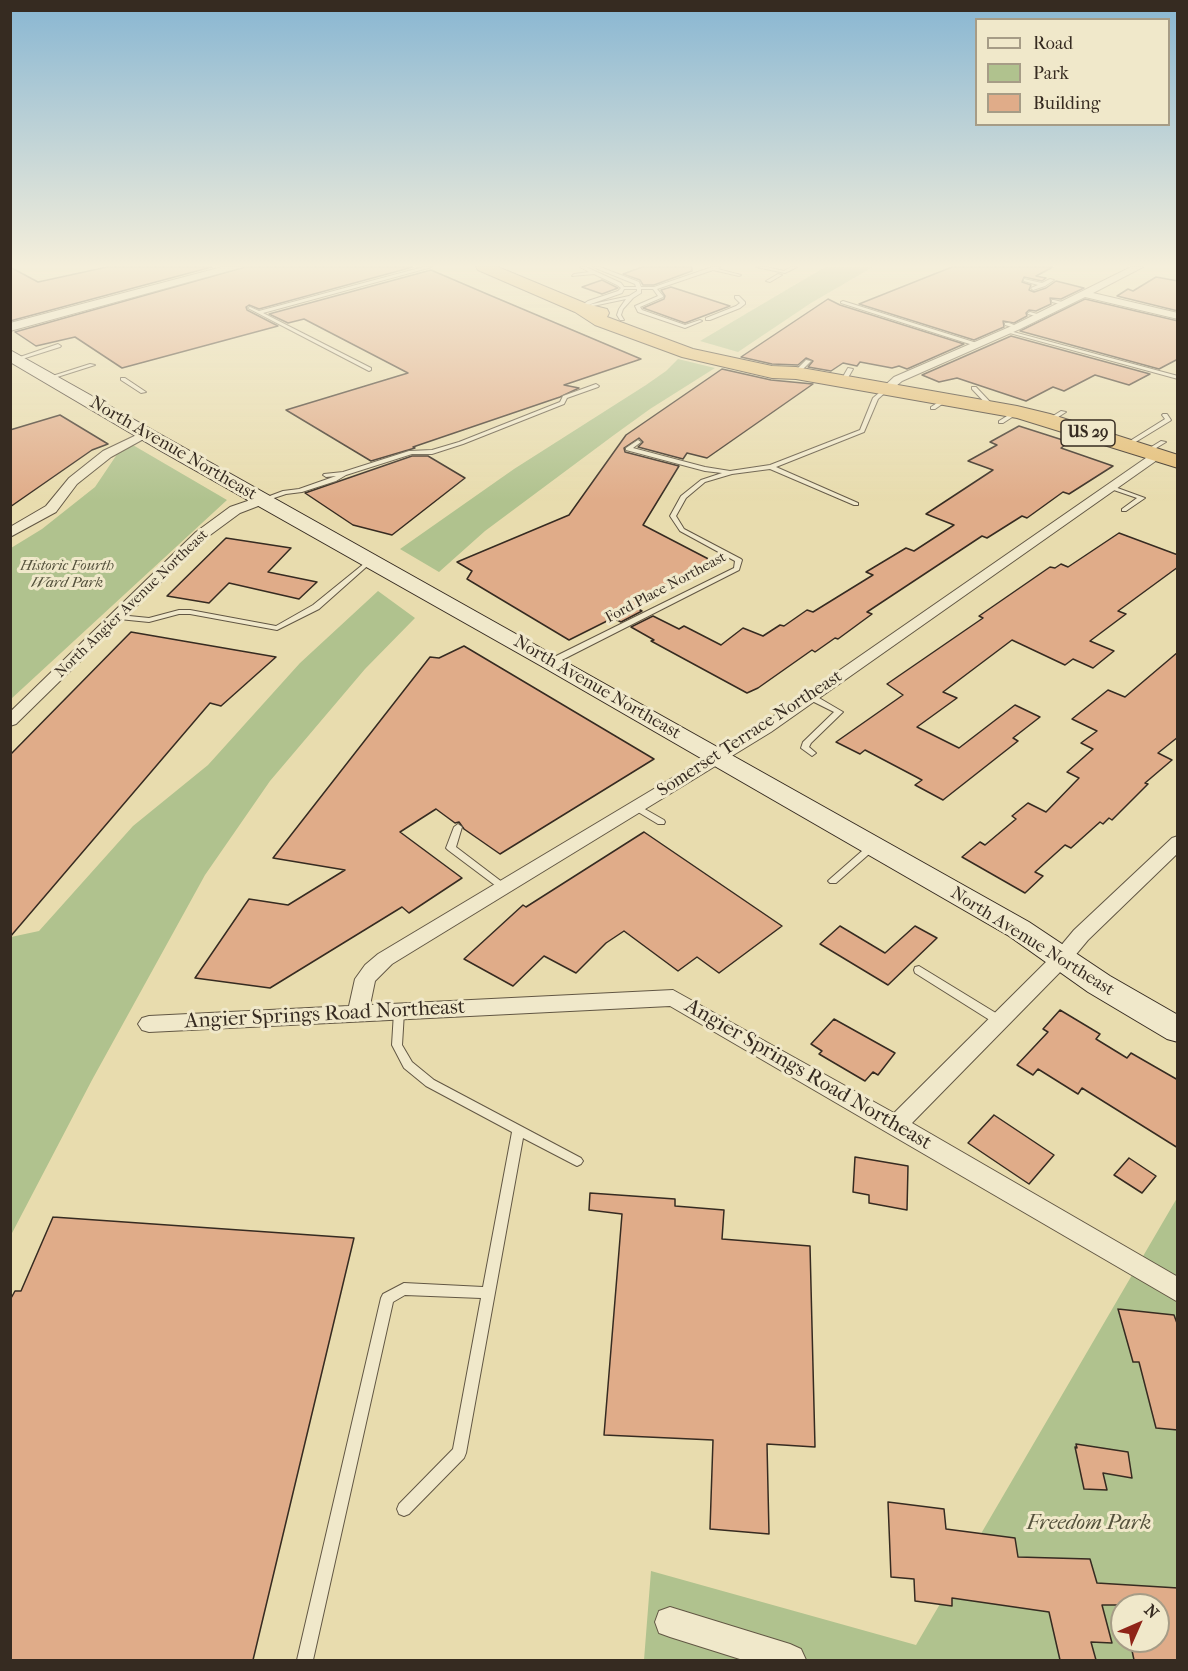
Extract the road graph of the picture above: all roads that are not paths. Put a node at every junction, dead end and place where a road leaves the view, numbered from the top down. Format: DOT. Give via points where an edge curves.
graph roads {
  1 [pos="323,345"];
  2 [pos="662,345"];
  3 [pos="689,345"];
  4 [pos="978,345"];
  5 [pos="1070,345"];
  6 [pos="58,346"];
  7 [pos="14,357"];
  8 [pos="92,365"];
  9 [pos="802,367"];
  10 [pos="369,369"];
  11 [pos="49,378"];
  12 [pos="1178,378"];
  13 [pos="123,379"];
  14 [pos="596,386"];
  15 [pos="974,388"];
  16 [pos="886,389"];
  17 [pos="142,392"];
  18 [pos="1003,413"];
  19 [pos="1165,415"];
  20 [pos="145,434"];
  21 [pos="638,442"];
  22 [pos="1148,448"];
  23 [pos="1178,462"];
  24 [pos="771,467"];
  25 [pos="730,472"];
  26 [pos="344,474"];
  27 [pos="326,475"];
  28 [pos="1110,487"];
  29 [pos="262,500"];
  30 [pos="856,504"];
  31 [pos="1125,510"];
  32 [pos="10,533"];
  33 [pos="371,560"];
  34 [pos="119,617"];
  35 [pos="551,662"];
  36 [pos="811,697"];
  37 [pos="10,722"];
  38 [pos="812,753"];
  39 [pos="718,758"];
  40 [pos="636,807"];
  41 [pos="661,822"];
  42 [pos="458,827"];
  43 [pos="1178,842"];
  44 [pos="873,846"];
  45 [pos="833,881"];
  46 [pos="503,887"];
  47 [pos="1061,959"];
  48 [pos="919,970"];
  49 [pos="399,1012"];
  50 [pos="358,1014"];
  51 [pos="1000,1020"];
  52 [pos="149,1024"];
  53 [pos="1178,1030"];
  54 [pos="896,1125"];
  55 [pos="518,1132"];
  56 [pos="577,1161"];
  57 [pos="1178,1291"];
  58 [pos="489,1293"];
  59 [pos="404,1509"];
  60 [pos="669,1622"];
  61 [pos="305,1660"];
  62 [pos="790,1660"];
  1 -- 10 [label="lane"];
  2 -- 9 [label="highway, US 29" via="772,372"];
  3 -- 9 [label="highway, US 29" via="778,366"];
  4 -- 16 [label="street" via="898,379"];
  5 -- 12 [label="lane"];
  6 -- 7 [label="lane"];
  7 -- 11 [label="main road, North Avenue Northeast"];
  8 -- 11 [label="lane"];
  9 -- 16 [label="highway, US 29" via="847,375"];
  11 -- 20 [label="main road, North Avenue Northeast"];
  13 -- 17 [label="lane"];
  14 -- 26 [label="lane" via="461,442 432,452 411,452"];
  15 -- 18 [label="lane"];
  16 -- 18 [label="highway, US 29"];
  16 -- 24 [label="lane, Ford Place Northeast" via="876,398 862,431"];
  18 -- 22 [label="highway, US 29" via="1057,416"];
  19 -- 22 [label="lane" via="1168,420"];
  20 -- 29 [label="main road, North Avenue Northeast"];
  20 -- 32 [label="street" via="107,454 73,481 51,509"];
  21 -- 25 [label="lane" via="628,449"];
  22 -- 23 [label="highway, US 29"];
  22 -- 28 [label="street, Somerset Terrace Northeast"];
  24 -- 25 [label="lane, Ford Place Northeast"];
  24 -- 30 [label="lane"];
  25 -- 35 [label="lane, Ford Place Northeast" via="703,481 684,497 673,516 682,530 739,560 737,569"];
  26 -- 27 [label="lane"];
  26 -- 29 [label="lane"];
  28 -- 31 [label="lane" via="1142,498"];
  28 -- 36 [label="street, Somerset Terrace Northeast"];
  29 -- 33 [label="main road, North Avenue Northeast"];
  29 -- 34 [label="street, North Angier Avenue Northeast" via="235,510 201,535"];
  33 -- 34 [label="lane" via="316,607 277,628 190,612 149,620"];
  33 -- 35 [label="main road, North Avenue Northeast"];
  34 -- 37 [label="street, North Angier Avenue Northeast"];
  35 -- 39 [label="main road, North Avenue Northeast"];
  36 -- 38 [label="lane" via="839,712 807,742 805,748"];
  36 -- 39 [label="street, Somerset Terrace Northeast"];
  39 -- 40 [label="street, Somerset Terrace Northeast"];
  39 -- 44 [label="main road, North Avenue Northeast"];
  40 -- 41 [label="lane"];
  40 -- 46 [label="street, Somerset Terrace Northeast"];
  42 -- 46 [label="lane" via="451,848"];
  43 -- 47 [label="street"];
  44 -- 45 [label="lane"];
  44 -- 47 [label="main road, North Avenue Northeast" via="1019,929"];
  46 -- 50 [label="street, Somerset Terrace Northeast" via="385,958 365,980"];
  47 -- 51 [label="street"];
  47 -- 53 [label="main road, North Avenue Northeast"];
  48 -- 51 [label="lane"];
  49 -- 50 [label="street, Angier Springs Road Northeast"];
  49 -- 54 [label="street, Angier Springs Road Northeast" via="673,998"];
  49 -- 55 [label="lane" via="397,1045 408,1065 430,1083"];
  50 -- 52 [label="street, Angier Springs Road Northeast"];
  51 -- 54 [label="street"];
  54 -- 57 [label="street, Angier Springs Road Northeast"];
  55 -- 56 [label="lane"];
  55 -- 58 [label="lane"];
  58 -- 59 [label="lane" via="459,1453"];
  58 -- 61 [label="lane" via="404,1289 387,1298"];
  60 -- 62 [label="street"];
}
